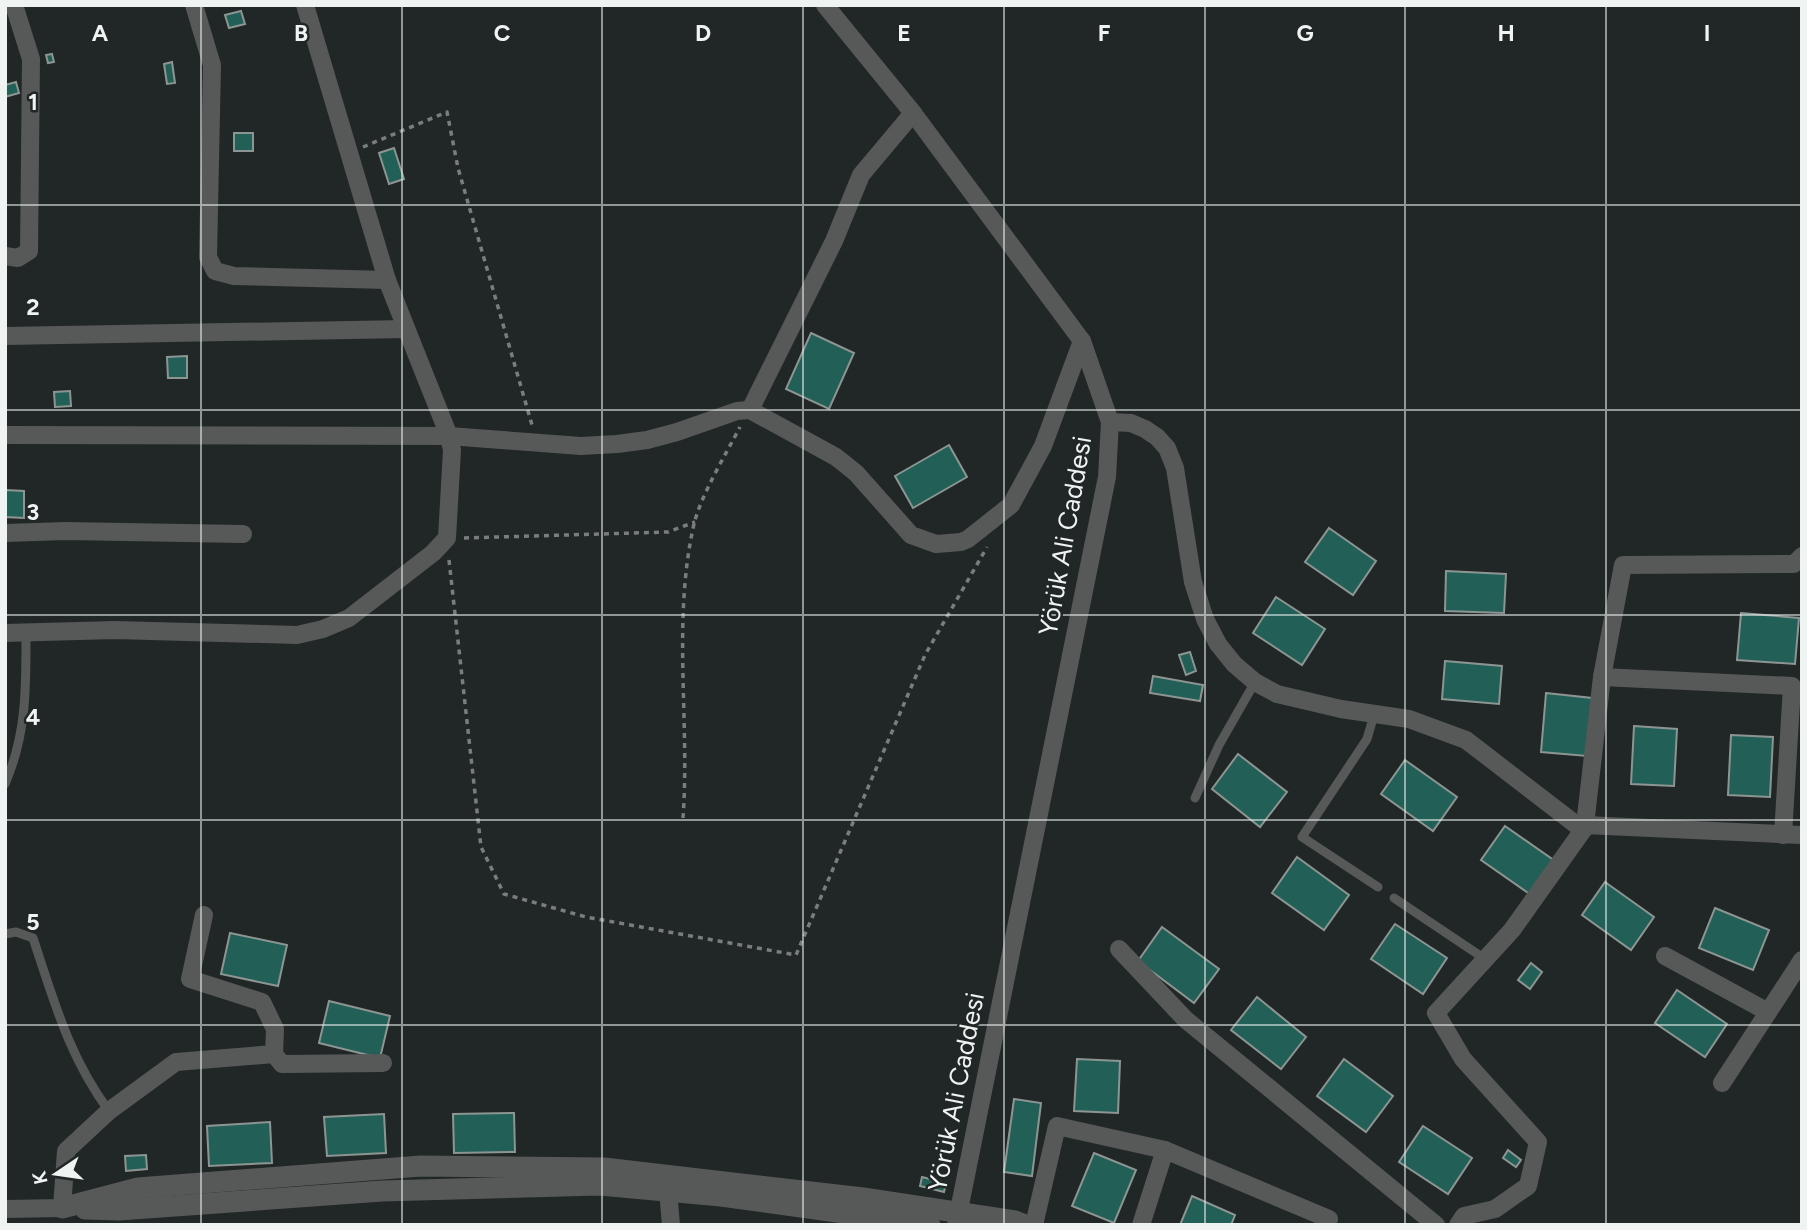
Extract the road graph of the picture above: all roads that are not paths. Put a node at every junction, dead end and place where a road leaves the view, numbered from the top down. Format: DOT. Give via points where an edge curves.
graph roads {
  1 [pos="14,5"];
  2 [pos="194,5"];
  3 [pos="305,5"];
  4 [pos="825,5"];
  5 [pos="913,113"];
  6 [pos="5,257"];
  7 [pos="387,280"];
  8 [pos="406,329"];
  9 [pos="5,336"];
  10 [pos="1082,341"];
  11 [pos="750,410"];
  12 [pos="1110,422"];
  13 [pos="5,435"];
  14 [pos="449,436"];
  15 [pos="5,533"];
  16 [pos="243,534"];
  17 [pos="1802,556"];
  18 [pos="5,633"];
  19 [pos="26,633"];
  20 [pos="1602,677"];
  21 [pos="1255,682"];
  22 [pos="1374,715"];
  23 [pos="5,784"];
  24 [pos="1195,798"];
  25 [pos="1584,828"];
  26 [pos="1783,835"];
  27 [pos="1802,835"];
  28 [pos="1378,887"];
  29 [pos="1394,898"];
  30 [pos="204,915"];
  31 [pos="5,934"];
  32 [pos="1119,949"];
  33 [pos="1665,956"];
  34 [pos="1485,959"];
  35 [pos="1802,960"];
  36 [pos="1768,1012"];
  37 [pos="274,1054"];
  38 [pos="383,1063"];
  39 [pos="1722,1083"];
  40 [pos="109,1111"];
  41 [pos="1165,1150"];
  42 [pos="668,1191"];
  43 [pos="62,1208"];
  44 [pos="5,1209"];
  45 [pos="957,1219"];
  46 [pos="1329,1219"];
  47 [pos="671,1225"];
  48 [pos="930,1225"];
  49 [pos="1025,1225"];
  50 [pos="1034,1225"];
  51 [pos="1141,1225"];
  52 [pos="1436,1225"];
  53 [pos="1458,1225"];
  1 -- 6 [label="street" via="31,59 29,251 18,258"];
  2 -- 7 [label="street" via="212,65 208,257 215,271 234,276"];
  3 -- 7 [label="street"];
  4 -- 5 [label="street"];
  5 -- 10 [label="street"];
  5 -- 11 [label="street" via="861,175 834,241"];
  7 -- 8 [label="street"];
  8 -- 9 [label="street"];
  8 -- 14 [label="street"];
  10 -- 11 [label="street" via="1042,446 1011,505 961,542 936,544 911,536 856,472 814,443"];
  10 -- 12 [label="street"];
  11 -- 14 [label="street" via="647,440 581,446"];
  12 -- 21 [label="street, Yörük Ali Caddesi" via="1145,429 1167,449 1175,468 1193,582 1205,619 1226,654"];
  12 -- 45 [label="street, Yörük Ali Caddesi" via="1104,490"];
  13 -- 14 [label="street"];
  14 -- 19 [label="street" via="447,538 349,618 297,635 116,630"];
  15 -- 16 [label="street"];
  17 -- 20 [label="street" via="1794,564 1623,565"];
  18 -- 19 [label="street"];
  19 -- 23 [label="lane" via="26,707"];
  20 -- 25 [label="street"];
  20 -- 26 [label="street" via="1793,686"];
  21 -- 22 [label="street, Yörük Ali Caddesi" via="1309,703"];
  21 -- 24 [label="lane"];
  22 -- 25 [label="street, Yörük Ali Caddesi" via="1409,719 1466,740"];
  22 -- 28 [label="lane" via="1367,739 1302,837"];
  25 -- 26 [label="street"];
  25 -- 34 [label="street" via="1512,930"];
  26 -- 27 [label="street"];
  29 -- 34 [label="lane"];
  30 -- 37 [label="street" via="190,979 262,1002 275,1029"];
  31 -- 40 [label="lane" via="16,932 33,938 69,1044"];
  32 -- 52 [label="street" via="1185,1019"];
  33 -- 36 [label="street"];
  34 -- 53 [label="street" via="1436,1013 1463,1059 1538,1142 1528,1186 1495,1209 1464,1216"];
  35 -- 36 [label="street"];
  36 -- 39 [label="street"];
  37 -- 38 [label="street" via="282,1063"];
  37 -- 40 [label="street" via="176,1062"];
  40 -- 43 [label="street" via="66,1151"];
  41 -- 46 [label="street"];
  41 -- 50 [label="street" via="1057,1126"];
  41 -- 51 [label="street"];
  42 -- 43 [label="street" via="587,1185 382,1191 119,1210"];
  42 -- 47 [label="street"];
  42 -- 48 [label="street"];
  43 -- 44 [label="street"];
  43 -- 45 [label="street" via="138,1188 435,1167 604,1168 863,1198"];
  45 -- 49 [label="street"];
}
